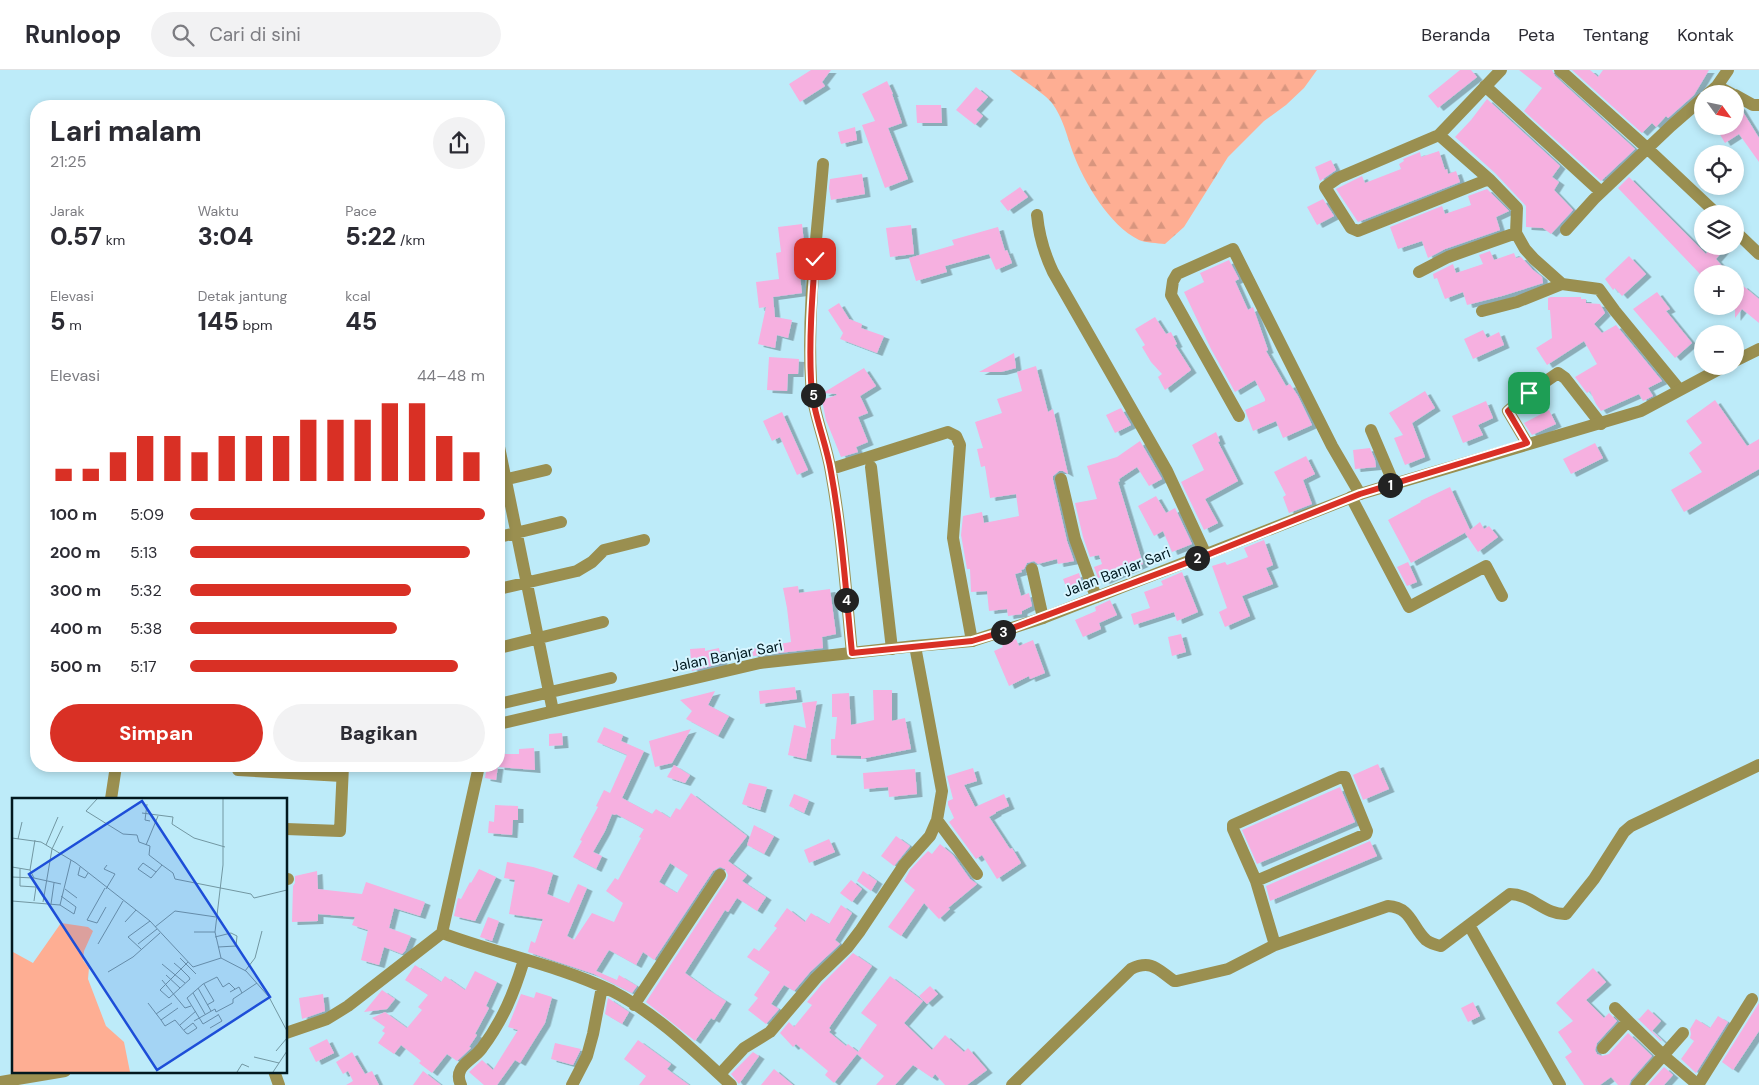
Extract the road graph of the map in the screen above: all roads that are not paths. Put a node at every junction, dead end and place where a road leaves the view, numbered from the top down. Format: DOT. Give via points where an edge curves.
graph roads {
  1 [pos="1501,70"];
  2 [pos="1560,70"];
  3 [pos="1728,70"];
  4 [pos="1717,85"];
  5 [pos="1485,86"];
  6 [pos="1744,100"];
  7 [pos="1759,105"];
  8 [pos="1694,106"];
  9 [pos="1439,135"];
  10 [pos="1648,148"];
  11 [pos="823,164"];
  12 [pos="1489,179"];
  13 [pos="1601,192"];
  14 [pos="1708,205"];
  15 [pos="1037,215"];
  16 [pos="1566,230"];
  17 [pos="1516,233"];
  18 [pos="1744,240"];
  19 [pos="1759,254"];
  20 [pos="1419,272"];
  21 [pos="1562,284"];
  22 [pos="1482,311"];
  23 [pos="1759,348"];
  24 [pos="1744,356"];
  25 [pos="1707,375"];
  26 [pos="1679,389"];
  27 [pos="1239,416"];
  28 [pos="1601,424"];
  29 [pos="1371,430"];
  30 [pos="1527,443"];
  31 [pos="871,467"];
  32 [pos="831,469"];
  33 [pos="546,470"];
  34 [pos="505,479"];
  35 [pos="1062,479"];
  36 [pos="1394,484"];
  37 [pos="505,490"];
  38 [pos="1355,495"];
  39 [pos="560,522"];
  40 [pos="517,532"];
  41 [pos="505,535"];
  42 [pos="644,540"];
  43 [pos="1206,554"];
  44 [pos="1032,570"];
  45 [pos="527,582"];
  46 [pos="505,588"];
  47 [pos="1502,596"];
  48 [pos="1096,597"];
  49 [pos="1043,618"];
  50 [pos="603,622"];
  51 [pos="538,638"];
  52 [pos="972,641"];
  53 [pos="505,646"];
  54 [pos="915,646"];
  55 [pos="892,648"];
  56 [pos="852,653"];
  57 [pos="611,678"];
  58 [pos="550,693"];
  59 [pos="505,703"];
  60 [pos="553,711"];
  61 [pos="505,723"];
  62 [pos="1759,764"];
  63 [pos="115,772"];
  64 [pos="343,772"];
  65 [pos="478,772"];
  66 [pos="111,798"];
  67 [pos="937,820"];
  68 [pos="288,829"];
  69 [pos="978,874"];
  70 [pos="720,875"];
  71 [pos="1256,881"];
  72 [pos="1469,925"];
  73 [pos="442,933"];
  74 [pos="1275,945"];
  75 [pos="524,960"];
  76 [pos="602,987"];
  77 [pos="1752,999"];
  78 [pos="634,1005"];
  79 [pos="1615,1008"];
  80 [pos="1628,1021"];
  81 [pos="288,1032"];
  82 [pos="1683,1033"];
  83 [pos="1602,1048"];
  84 [pos="1664,1056"];
  85 [pos="59,1072"];
  86 [pos="274,1072"];
  87 [pos="725,1081"];
  88 [pos="0,1082"];
  89 [pos="280,1085"];
  90 [pos="461,1085"];
  91 [pos="572,1085"];
  92 [pos="1012,1085"];
  93 [pos="1560,1085"];
  94 [pos="1637,1085"];
  95 [pos="1698,1085"];
  1 -- 5 [label="street"];
  2 -- 10 [label="street"];
  3 -- 4 [label="street"];
  5 -- 9 [label="street"];
  5 -- 13 [label="street"];
  6 -- 7 [label="street"];
  8 -- 10 [label="street"];
  9 -- 12 [label="street"];
  9 -- 12 [label="street" via="1338,178 1325,187 1351,228 1358,231"];
  10 -- 13 [label="street"];
  10 -- 14 [label="street"];
  11 -- 32 [label="street" via="811,320 811,381 816,415"];
  12 -- 17 [label="street" via="1517,208"];
  13 -- 16 [label="street"];
  15 -- 43 [label="street" via="1039,236 1052,272 1167,472"];
  17 -- 20 [label="street" via="1448,257"];
  17 -- 21 [label="street" via="1525,249"];
  18 -- 19 [label="street"];
  21 -- 22 [label="street" via="1517,302"];
  21 -- 26 [label="street" via="1599,289"];
  23 -- 24 [label="street"];
  25 -- 26 [label="street, Jalan Banjar Sari"];
  26 -- 28 [label="street, Jalan Banjar Sari" via="1641,411"];
  27 -- 38 [label="street" via="1171,295 1173,281 1178,274 1233,249"];
  28 -- 30 [label="street, Jalan Banjar Sari"];
  28 -- 30 [label="street" via="1558,373 1508,411"];
  29 -- 36 [label="street"];
  30 -- 36 [label="street, Jalan Banjar Sari"];
  31 -- 55 [label="street"];
  32 -- 52 [label="street" via="948,432 956,436 960,445 953,538"];
  32 -- 56 [label="street"];
  33 -- 34 [label="street"];
  35 -- 48 [label="street" via="1075,539"];
  36 -- 38 [label="street, Jalan Banjar Sari"];
  37 -- 40 [label="street"];
  38 -- 43 [label="street, Jalan Banjar Sari"];
  38 -- 47 [label="street" via="1409,607 1486,566"];
  39 -- 40 [label="street"];
  40 -- 41 [label="street"];
  40 -- 45 [label="street"];
  42 -- 45 [label="street" via="604,550 577,571"];
  43 -- 48 [label="street, Jalan Banjar Sari"];
  44 -- 49 [label="street"];
  45 -- 46 [label="street"];
  45 -- 51 [label="street"];
  48 -- 49 [label="street, Jalan Banjar Sari"];
  49 -- 52 [label="street, Jalan Banjar Sari"];
  50 -- 51 [label="street"];
  51 -- 53 [label="street"];
  51 -- 58 [label="street"];
  52 -- 54 [label="street, Jalan Banjar Sari"];
  54 -- 55 [label="street, Jalan Banjar Sari"];
  54 -- 67 [label="street" via="942,791"];
  55 -- 56 [label="street, Jalan Banjar Sari"];
  56 -- 60 [label="street, Jalan Banjar Sari" via="760,663"];
  57 -- 58 [label="street"];
  58 -- 59 [label="street"];
  58 -- 60 [label="street"];
  60 -- 61 [label="street, Jalan Banjar Sari"];
  62 -- 72 [label="street" via="1631,826 1566,914 1551,912 1519,894 1510,894"];
  63 -- 66 [label="street"];
  64 -- 68 [label="street" via="340,831"];
  65 -- 73 [label="street"];
  67 -- 69 [label="street"];
  67 -- 87 [label="street" via="930,836 904,865 860,932 770,1032 744,1048"];
  70 -- 78 [label="street"];
  71 -- 71 [label="street" via="1366,834 1345,777 1233,825"];
  71 -- 74 [label="street"];
  72 -- 74 [label="street" via="1441,946 1426,940 1405,912 1388,906"];
  72 -- 93 [label="street"];
  73 -- 75 [label="street"];
  73 -- 81 [label="street" via="348,1006 327,1019"];
  74 -- 92 [label="street" via="1228,969 1174,981 1150,964 1131,969"];
  75 -- 76 [label="street"];
  75 -- 90 [label="street" via="509,1006 494,1032 480,1051 461,1068 458,1079"];
  76 -- 78 [label="street"];
  76 -- 91 [label="street" via="587,1056"];
  77 -- 95 [label="street"];
  78 -- 87 [label="street" via="673,1032"];
  79 -- 80 [label="street"];
  80 -- 83 [label="street"];
  80 -- 84 [label="street"];
  82 -- 84 [label="street"];
  84 -- 94 [label="street"];
  84 -- 95 [label="street"];
  85 -- 88 [label="street"];
  86 -- 89 [label="street"];
}
